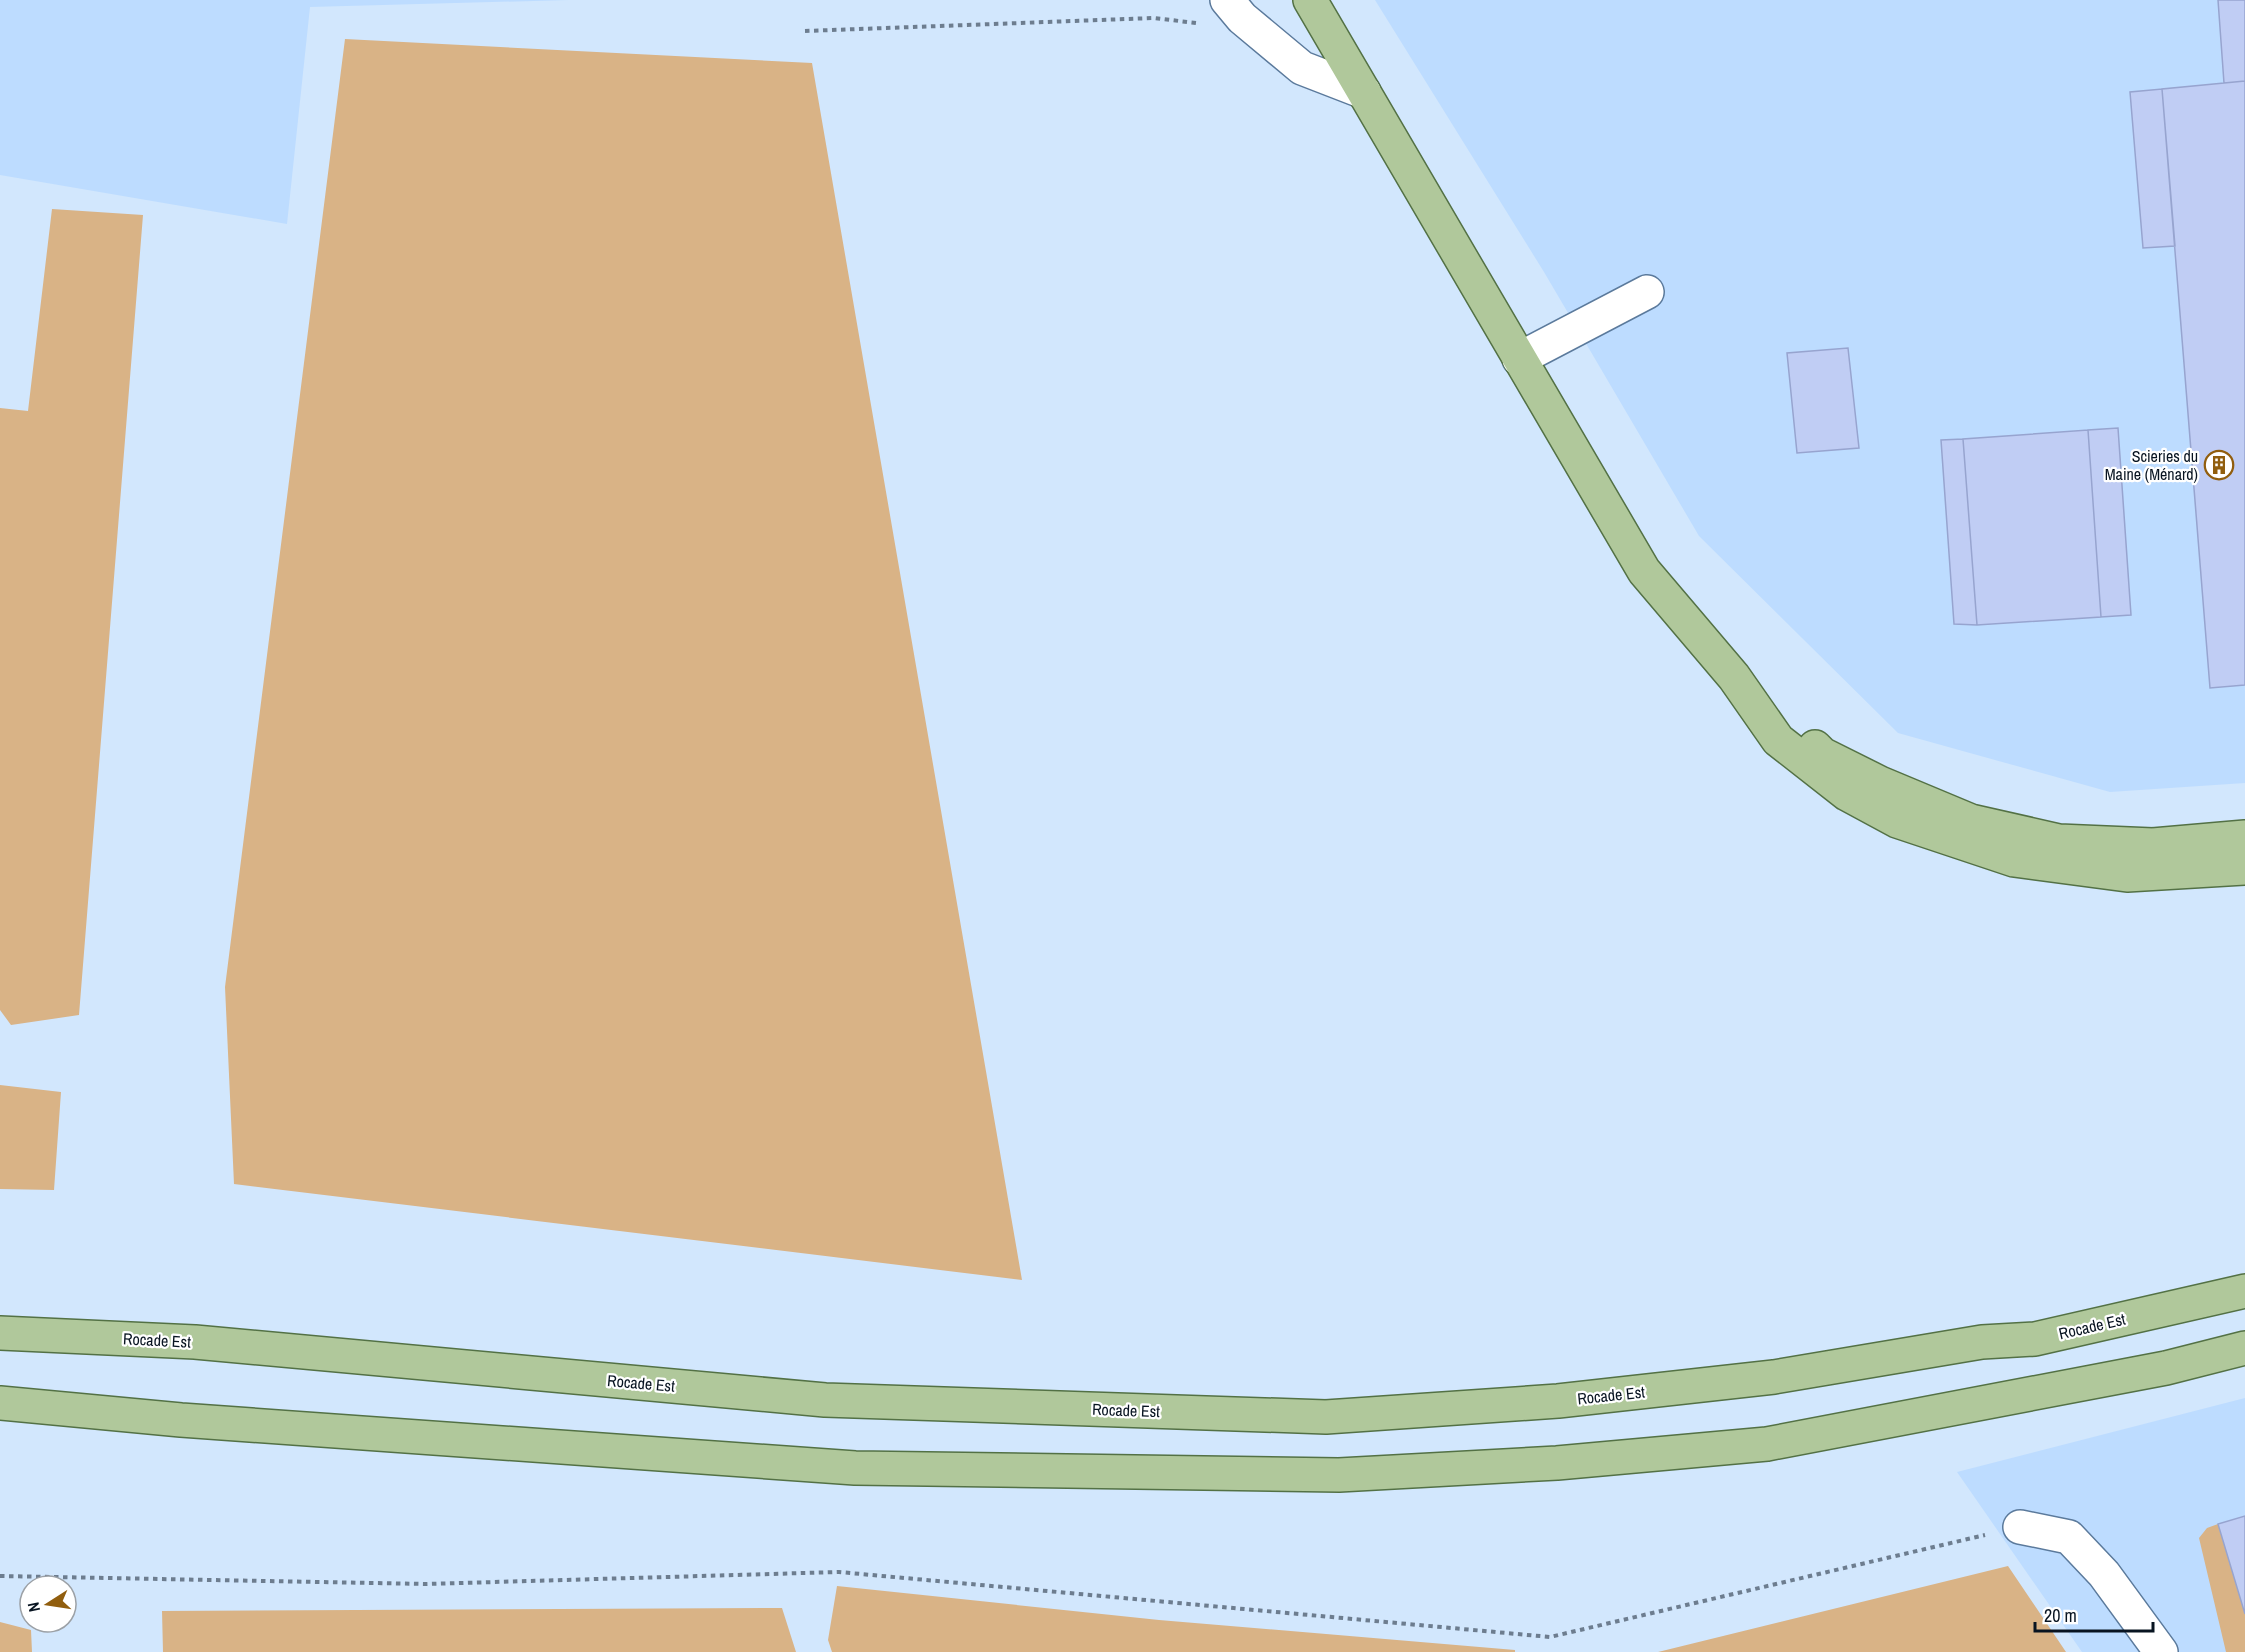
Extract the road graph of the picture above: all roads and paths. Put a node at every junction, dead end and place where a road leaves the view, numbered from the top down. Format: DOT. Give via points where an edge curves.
graph roads {
  1 [pos="1310,0"];
  2 [pos="1234,9"];
  3 [pos="805,31"];
  4 [pos="1364,92"];
  5 [pos="1647,292"];
  6 [pos="1519,358"];
  7 [pos="1734,677"];
  8 [pos="2245,837"];
  9 [pos="2245,868"];
  10 [pos="2245,1272"];
  11 [pos="2245,1291"];
  12 [pos="0,1333"];
  13 [pos="1982,1342"];
  14 [pos="2245,1348"];
  15 [pos="0,1403"];
  16 [pos="2020,1527"];
  17 [pos="0,1576"];
  18 [pos="2161,1652"];
  1 -- 4 [label="main road"];
  2 -- 3 [label="path" via="1205,24 1154,18"];
  2 -- 4 [label="street" via="1302,68"];
  4 -- 6 [label="main road"];
  5 -- 6 [label="street"];
  6 -- 7 [label="main road" via="1644,571"];
  7 -- 8 [label="main road" via="1822,754 1971,821 2059,841 2153,845"];
  7 -- 9 [label="main road" via="1778,740 1847,794 1897,821 2014,860 2127,875"];
  10 -- 13 [label="main road" via="2029,1322"];
  11 -- 13 [label="main road, Rocade Est" via="2035,1339"];
  12 -- 13 [label="main road, Rocade Est" via="195,1342 825,1400 1326,1417 1558,1401 1762,1378"];
  14 -- 15 [label="main road" via="2166,1368 1767,1444 1557,1463 1339,1475 855,1468 204,1422"];
  16 -- 17 [label="path" via="1550,1637 839,1572 426,1584"];
  16 -- 18 [label="street" via="2068,1537 2104,1574"];
}
